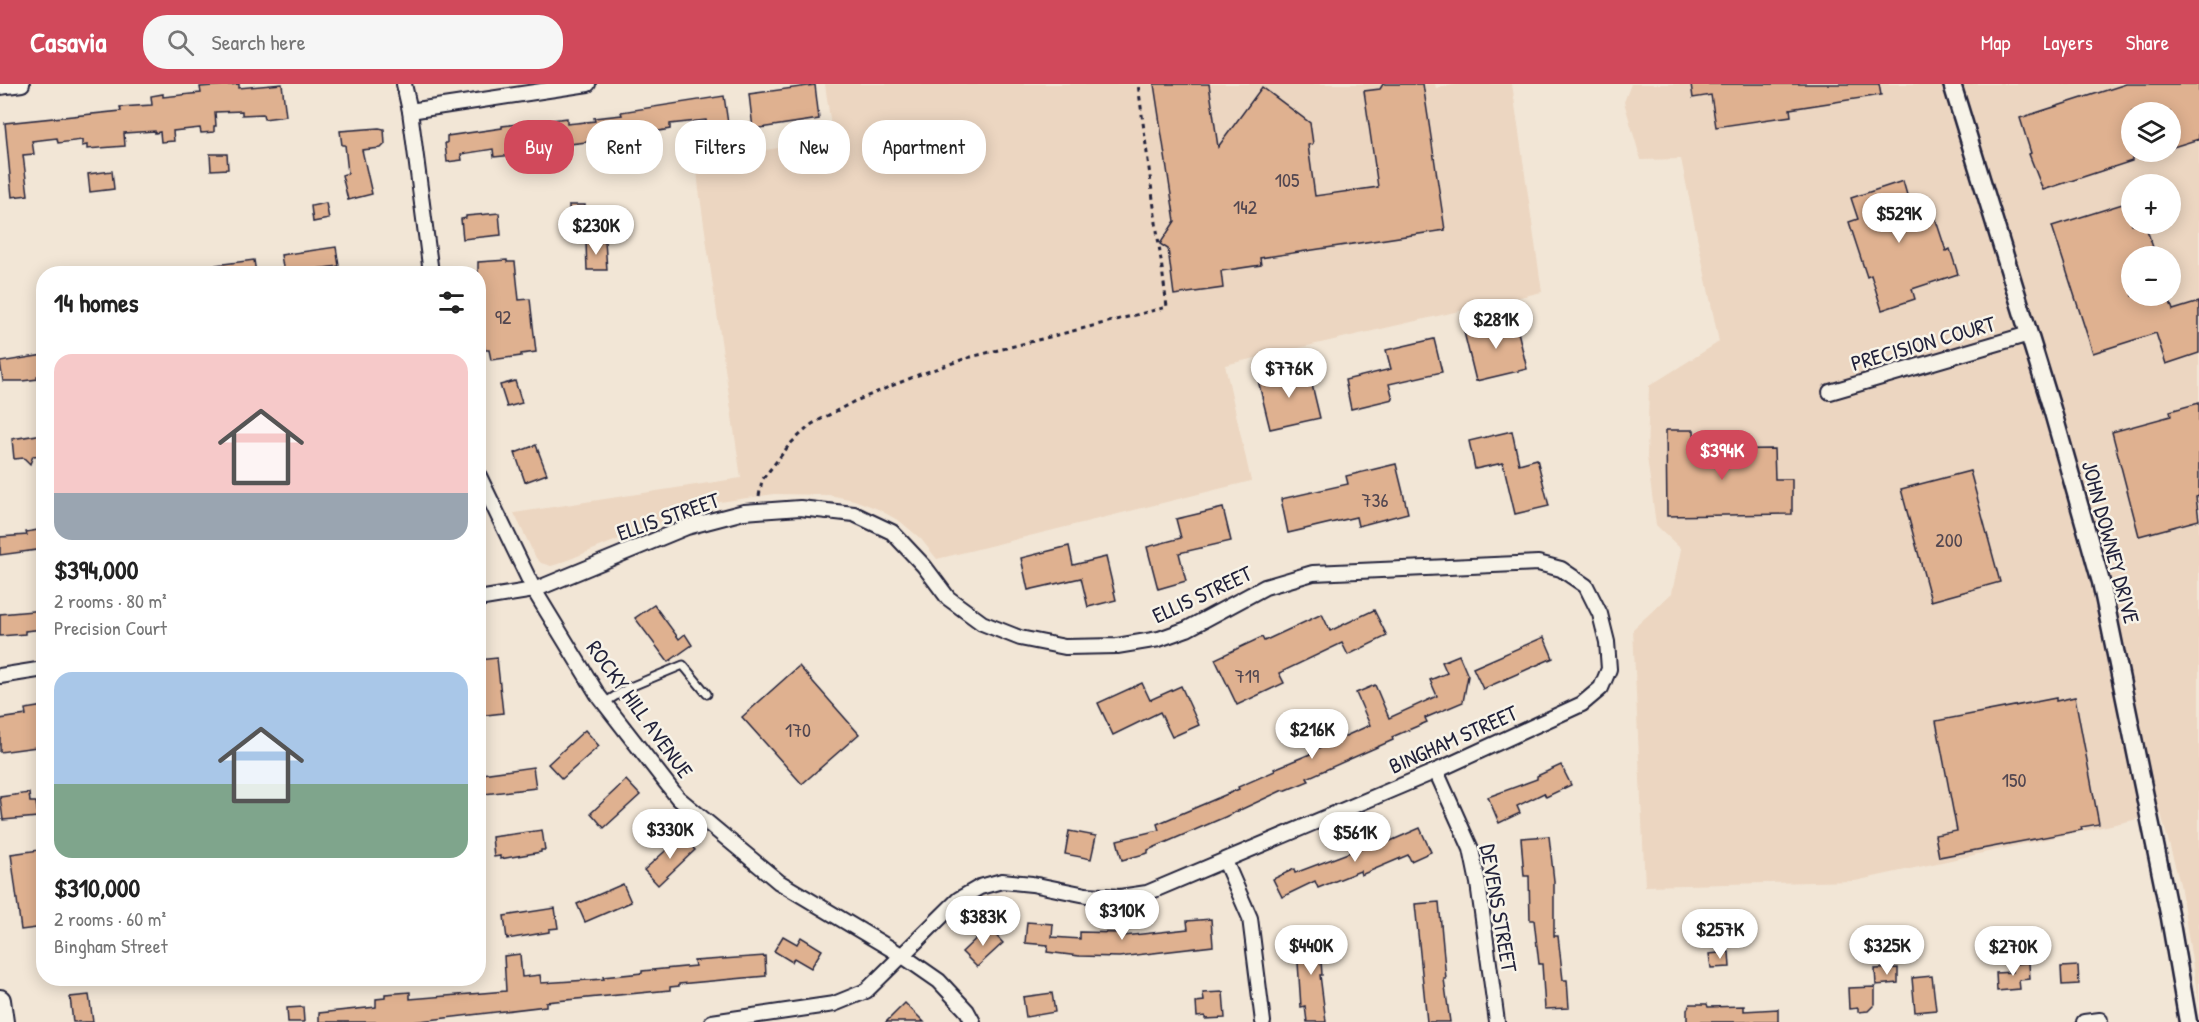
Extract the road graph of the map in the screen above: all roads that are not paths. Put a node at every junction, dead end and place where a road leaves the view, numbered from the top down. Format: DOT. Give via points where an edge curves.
graph roads {
  1 [pos="22,84"];
  2 [pos="404,84"];
  3 [pos="588,84"];
  4 [pos="1952,84"];
  5 [pos="0,87"];
  6 [pos="410,111"];
  7 [pos="430,266"];
  8 [pos="2029,334"];
  9 [pos="1830,392"];
  10 [pos="486,491"];
  11 [pos="534,590"];
  12 [pos="486,598"];
  13 [pos="1609,669"];
  14 [pos="36,670"];
  15 [pos="0,676"];
  16 [pos="707,694"];
  17 [pos="604,703"];
  18 [pos="1436,771"];
  19 [pos="1225,861"];
  20 [pos="903,956"];
  21 [pos="0,1000"];
  22 [pos="2100,1020"];
  23 [pos="3,1022"];
  24 [pos="712,1022"];
  25 [pos="973,1022"];
  26 [pos="1263,1022"];
  27 [pos="1497,1022"];
  28 [pos="2085,1022"];
  29 [pos="2188,1022"];
  1 -- 5 [label="street"];
  2 -- 6 [label="street"];
  3 -- 6 [label="street"];
  4 -- 8 [label="street, JOHN DOWNEY DRIVE"];
  6 -- 7 [label="street"];
  8 -- 9 [label="street, PRECISION COURT"];
  8 -- 29 [label="street, JOHN DOWNEY DRIVE" via="2113,634"];
  10 -- 11 [label="street, ROCKY HILL AVENUE"];
  11 -- 12 [label="street, ELLIS STREET"];
  11 -- 13 [label="street, ELLIS STREET" via="687,527 744,512 800,508 854,514 892,532 948,598 982,623 1020,638 1065,647 1117,646 1159,639 1187,629 1265,587 1313,573 1538,564 1561,569 1586,586 1600,614"];
  11 -- 17 [label="street, ROCKY HILL AVENUE"];
  13 -- 18 [label="street, BINGHAM STREET" via="1601,688 1582,704"];
  14 -- 15 [label="street"];
  16 -- 17 [label="lane" via="683,665 630,687"];
  17 -- 20 [label="street, ROCKY HILL AVENUE" via="678,798 779,882"];
  18 -- 19 [label="street, BINGHAM STREET"];
  18 -- 27 [label="street, DEVENS STREET" via="1471,849"];
  19 -- 20 [label="street, BINGHAM STREET" via="1147,893 1120,897 1002,881 980,887 959,899"];
  19 -- 26 [label="street" via="1250,918"];
  20 -- 24 [label="street, BINGHAM STREET" via="866,990 834,1004"];
  20 -- 25 [label="street, ROCKY HILL AVENUE" via="939,981"];
  21 -- 23 [label="main road"];
  22 -- 28 [label="street"];
}
